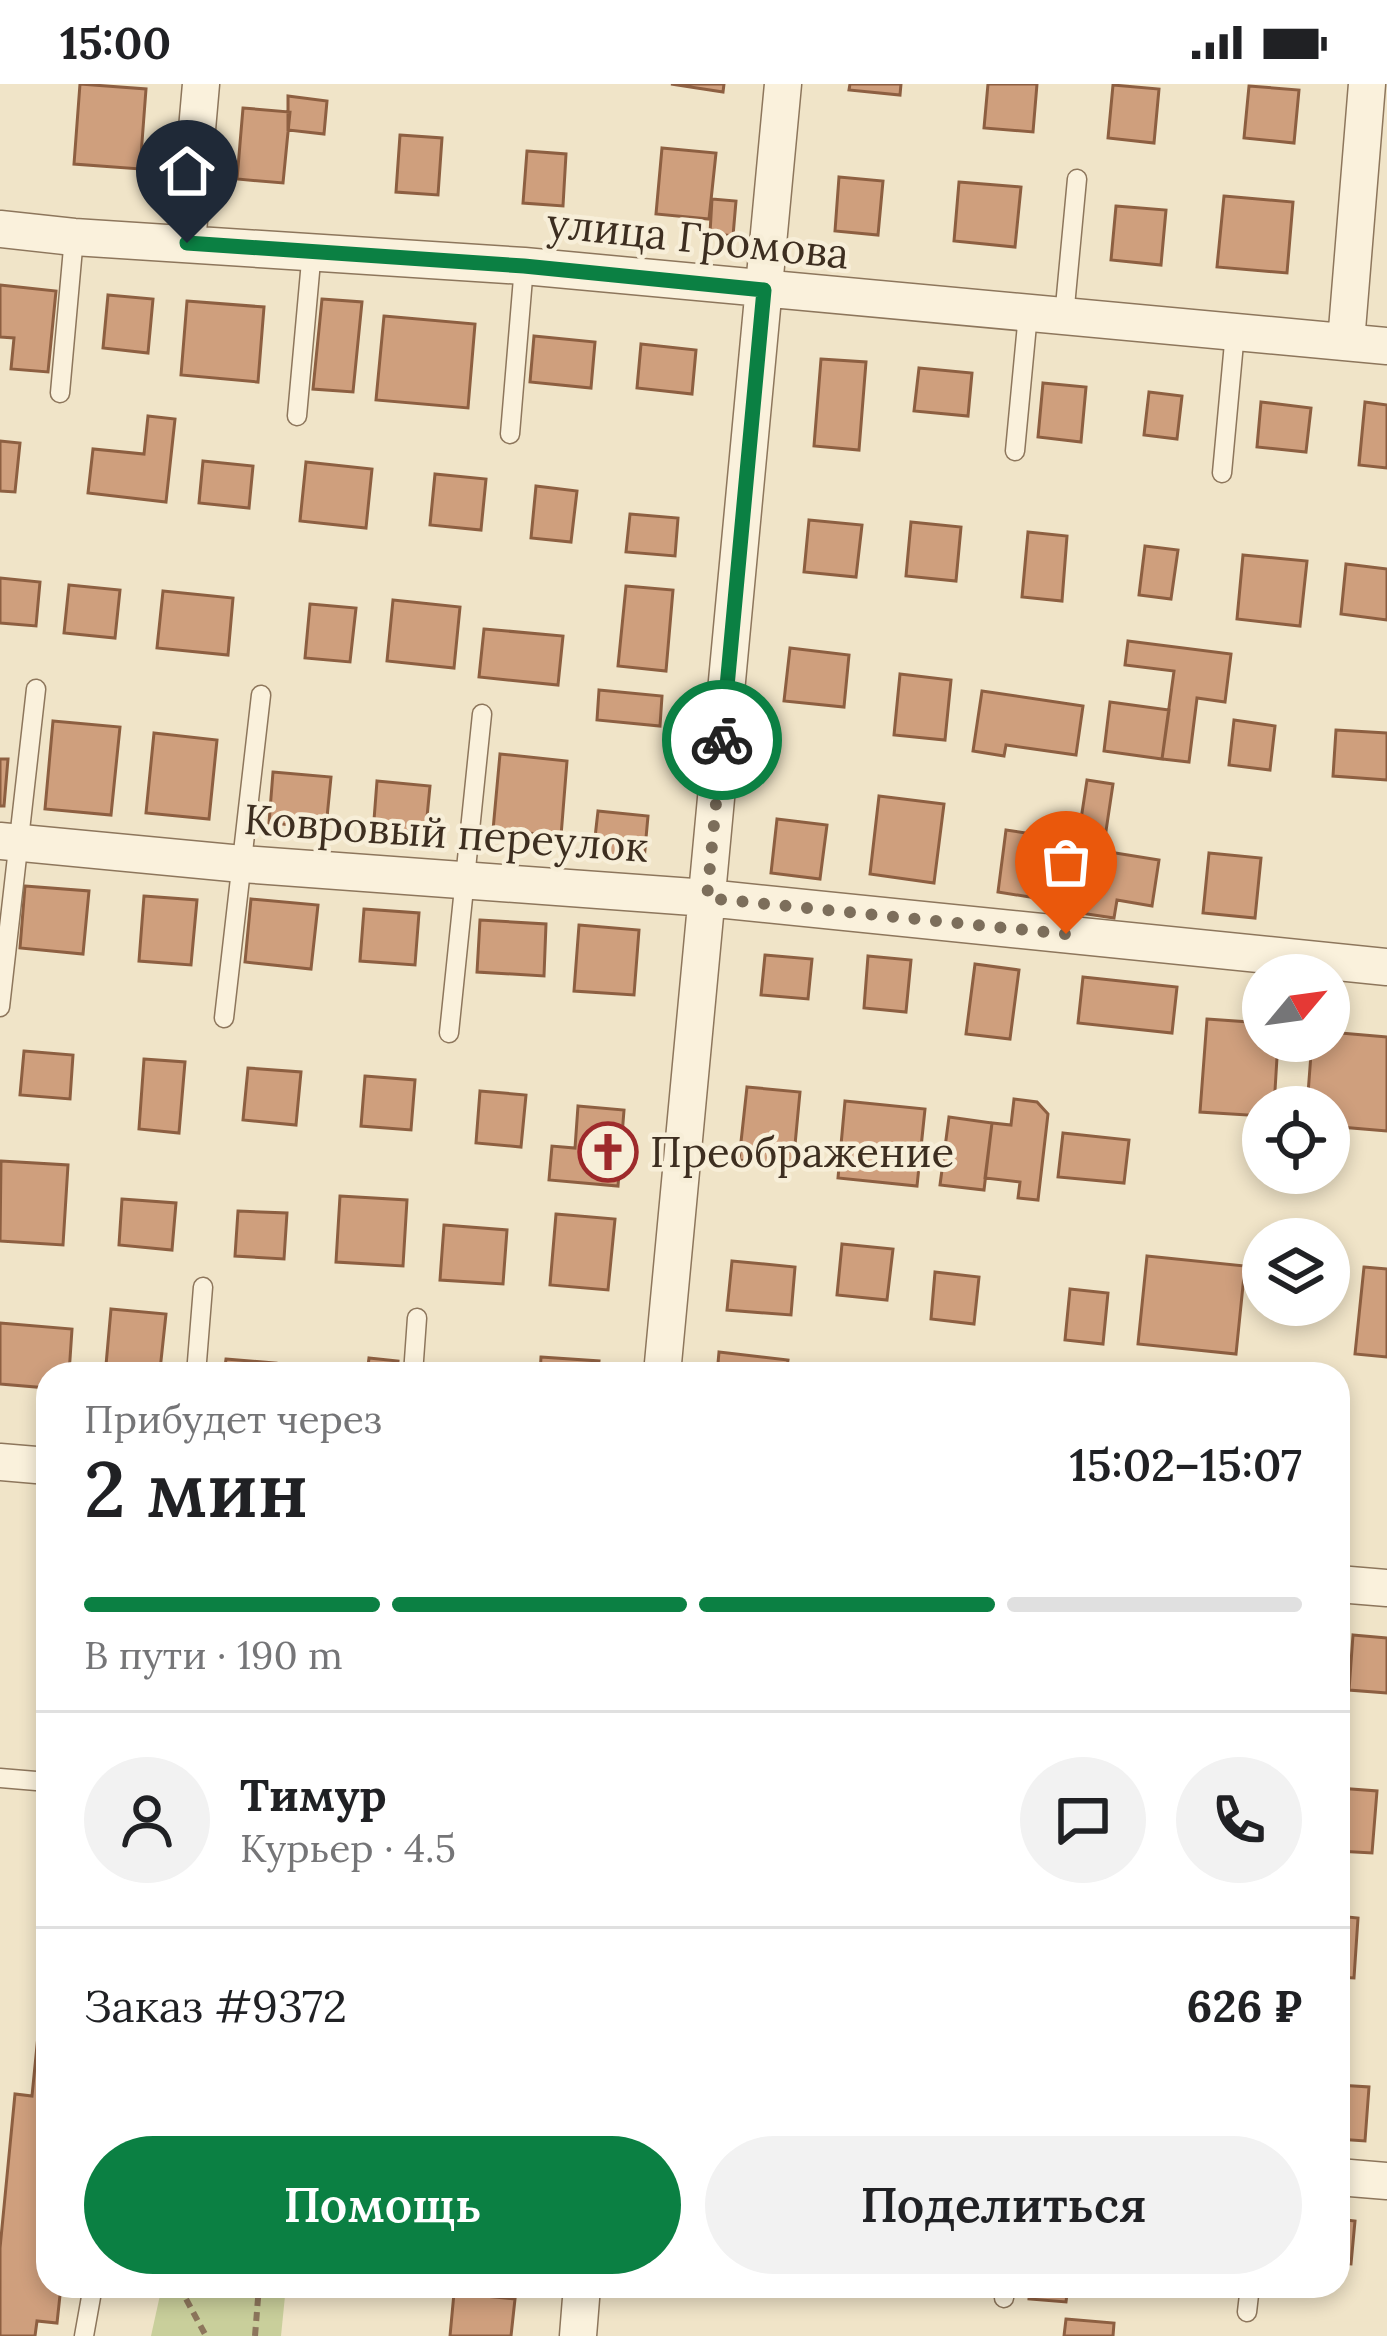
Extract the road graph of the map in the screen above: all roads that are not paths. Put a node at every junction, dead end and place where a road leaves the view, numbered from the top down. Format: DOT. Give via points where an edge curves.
graph roads {
  1 [pos="202,84"];
  2 [pos="783,84"];
  3 [pos="1367,84"];
  4 [pos="1077,179"];
  5 [pos="0,229"];
  6 [pos="74,237"];
  7 [pos="187,243"];
  8 [pos="313,250"];
  9 [pos="524,266"];
  10 [pos="764,290"];
  11 [pos="1046,316"];
  12 [pos="1235,332"];
  13 [pos="1346,342"];
  14 [pos="1387,346"];
  15 [pos="60,393"];
  16 [pos="297,416"];
  17 [pos="510,434"];
  18 [pos="1015,451"];
  19 [pos="1222,473"];
  20 [pos="36,689"];
  21 [pos="261,695"];
  22 [pos="482,714"];
  23 [pos="9,842"];
  24 [pos="242,864"];
  25 [pos="465,880"];
  26 [pos="707,898"];
  27 [pos="1387,967"];
  28 [pos="0,1007"];
  29 [pos="224,1018"];
  30 [pos="448,1034"];
  31 [pos="203,1287"];
  32 [pos="417,1318"];
  33 [pos="197,1362"];
  34 [pos="414,1362"];
  35 [pos="663,1362"];
  36 [pos="0,1462"];
  37 [pos="36,1465"];
  38 [pos="1350,1585"];
  39 [pos="1387,1588"];
  40 [pos="0,1778"];
  41 [pos="36,1781"];
  42 [pos="1350,2177"];
  43 [pos="1387,2181"];
  44 [pos="91,2298"];
  45 [pos="581,2298"];
  46 [pos="1249,2298"];
  47 [pos="1247,2312"];
  48 [pos="84,2336"];
  49 [pos="578,2336"];
  1 -- 7 [label="street"];
  2 -- 10 [label="street"];
  3 -- 13 [label="street"];
  4 -- 11 [label="lane"];
  5 -- 6 [label="street, улица Громова"];
  6 -- 7 [label="street, улица Громова"];
  6 -- 15 [label="lane"];
  7 -- 8 [label="street, улица Громова"];
  8 -- 9 [label="street, улица Громова"];
  8 -- 16 [label="lane"];
  9 -- 10 [label="street, улица Громова"];
  9 -- 17 [label="lane"];
  10 -- 11 [label="street, улица Громова"];
  10 -- 26 [label="street"];
  11 -- 12 [label="street, улица Громова"];
  11 -- 18 [label="lane"];
  12 -- 13 [label="street, улица Громова"];
  12 -- 19 [label="lane"];
  13 -- 14 [label="street, улица Громова"];
  20 -- 23 [label="lane"];
  21 -- 24 [label="lane"];
  22 -- 25 [label="lane"];
  23 -- 24 [label="street, Ковровый переулок"];
  23 -- 28 [label="lane"];
  24 -- 25 [label="street, Ковровый переулок"];
  24 -- 29 [label="lane"];
  25 -- 26 [label="street, Ковровый переулок"];
  25 -- 30 [label="lane"];
  26 -- 27 [label="street, Ковровый переулок"];
  26 -- 35 [label="street"];
  31 -- 33 [label="lane"];
  32 -- 34 [label="lane"];
  36 -- 37 [label="street"];
  38 -- 39 [label="street"];
  40 -- 41 [label="lane"];
  42 -- 43 [label="street"];
  44 -- 48 [label="lane"];
  45 -- 49 [label="street"];
  46 -- 47 [label="lane"];
}
